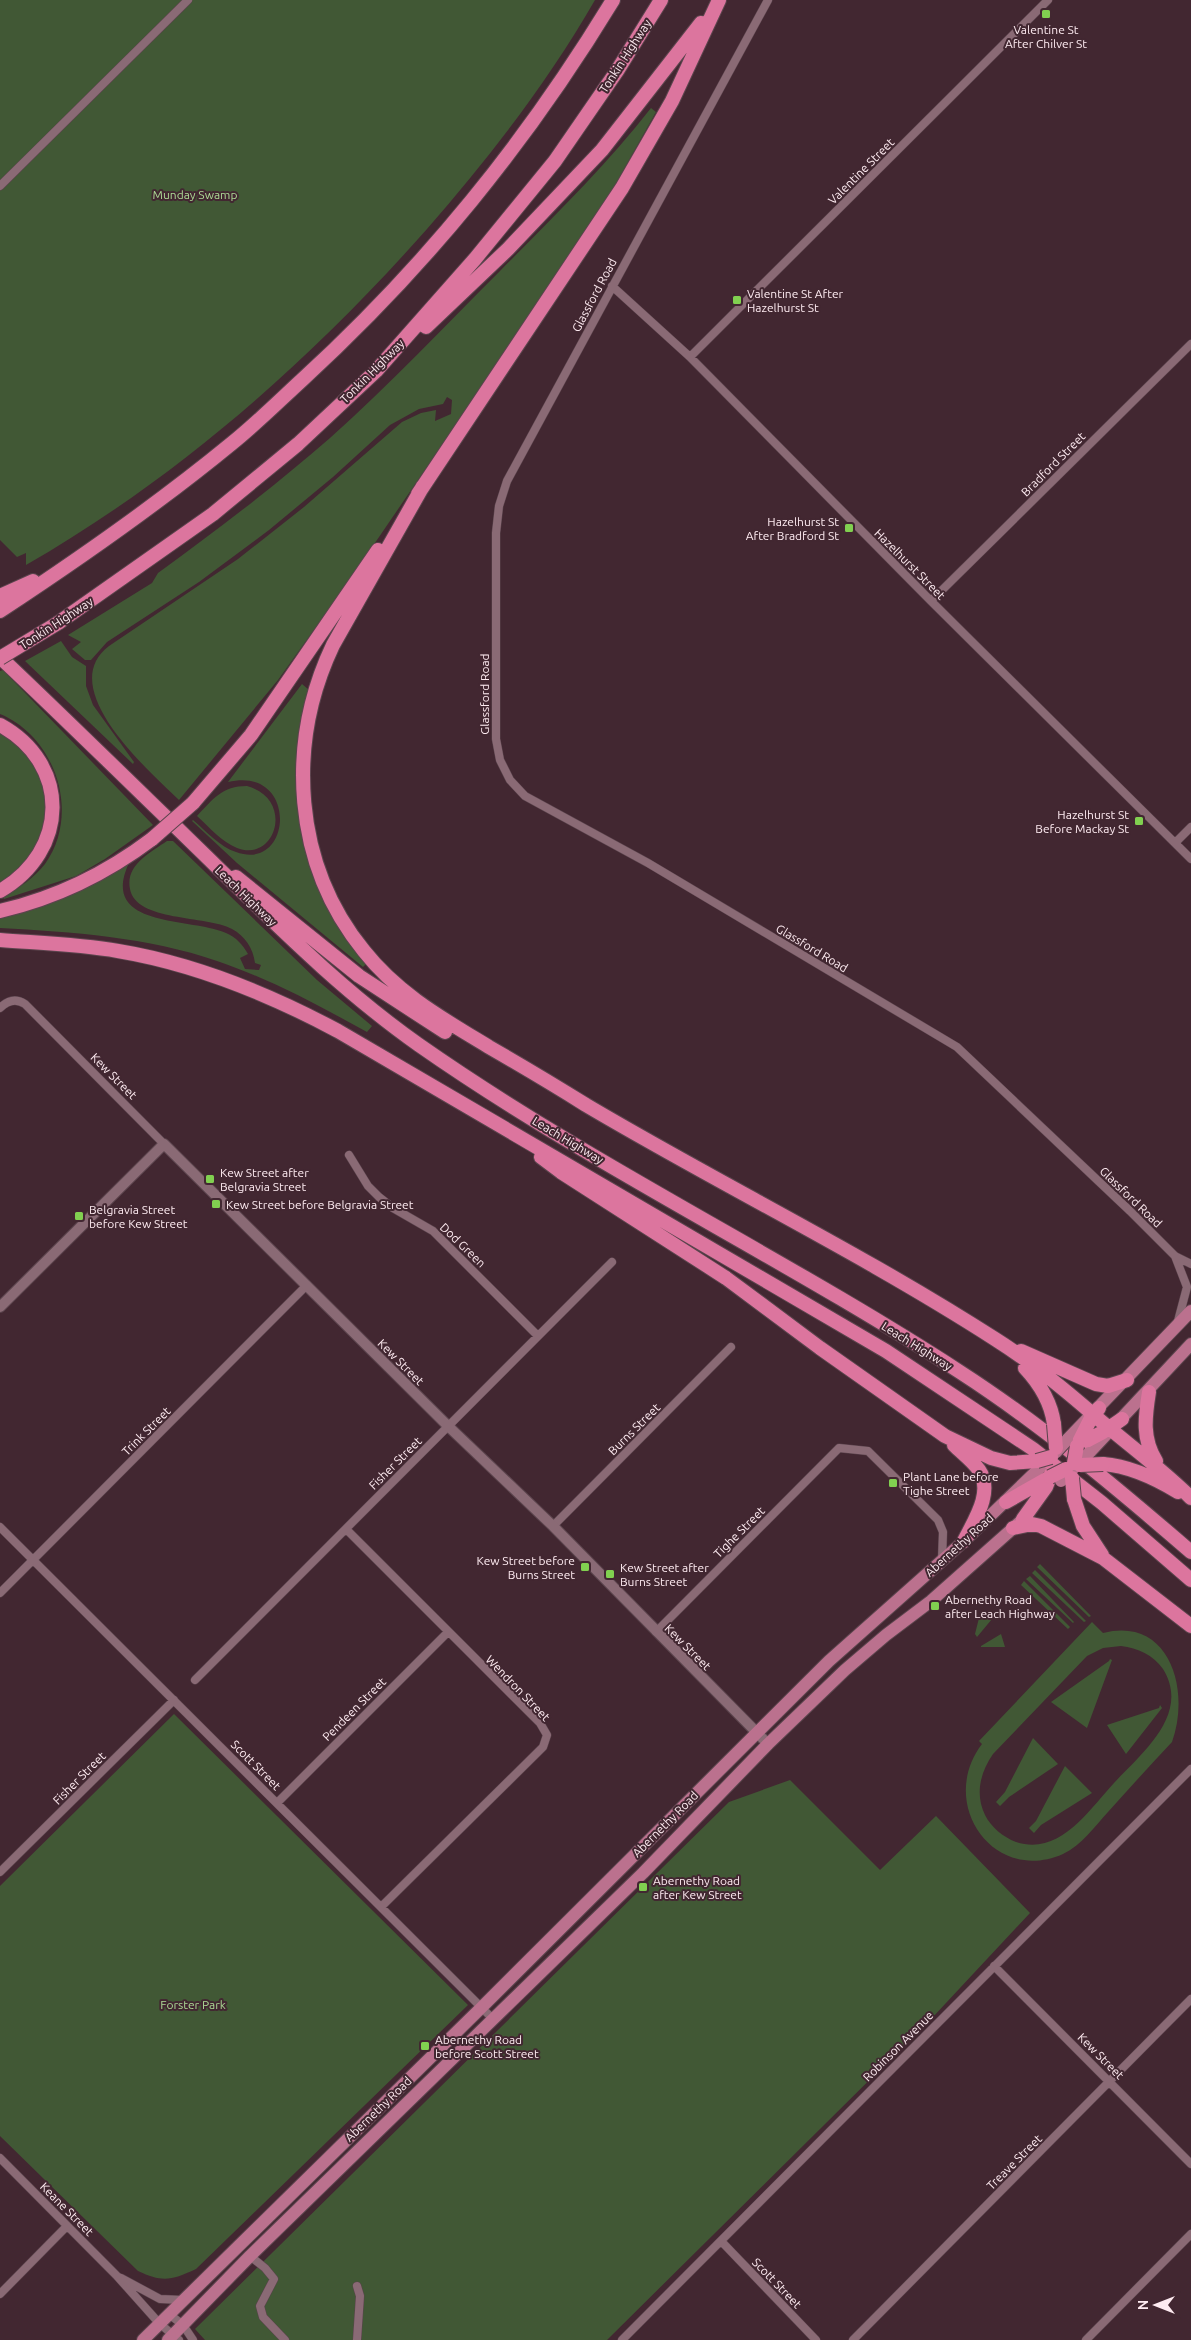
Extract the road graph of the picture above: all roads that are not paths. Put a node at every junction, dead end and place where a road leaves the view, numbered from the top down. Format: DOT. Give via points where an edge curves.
graph roads {
  1 [pos="188,0"];
  2 [pos="613,0"];
  3 [pos="661,0"];
  4 [pos="768,0"];
  5 [pos="1048,0"];
  6 [pos="718,1"];
  7 [pos="0,186"];
  8 [pos="612,286"];
  9 [pos="1191,344"];
  10 [pos="690,357"];
  11 [pos="376,370"];
  12 [pos="423,486"];
  13 [pos="70,565"];
  14 [pos="0,596"];
  15 [pos="931,601"];
  16 [pos="0,612"];
  17 [pos="0,658"];
  18 [pos="0,726"];
  19 [pos="1191,826"];
  20 [pos="1175,842"];
  21 [pos="203,854"];
  22 [pos="1191,858"];
  23 [pos="0,891"];
  24 [pos="0,911"];
  25 [pos="0,940"];
  26 [pos="45,944"];
  27 [pos="0,946"];
  28 [pos="0,1008"];
  29 [pos="568,1094"];
  30 [pos="507,1130"];
  31 [pos="164,1144"];
  32 [pos="349,1155"];
  33 [pos="1175,1256"];
  34 [pos="612,1262"];
  35 [pos="1191,1264"];
  36 [pos="307,1285"];
  37 [pos="0,1307"];
  38 [pos="1191,1312"];
  39 [pos="1177,1326"];
  40 [pos="538,1336"];
  41 [pos="998,1341"];
  42 [pos="1191,1344"];
  43 [pos="731,1347"];
  44 [pos="1127,1380"];
  45 [pos="1148,1392"];
  46 [pos="1095,1412"];
  47 [pos="1122,1419"];
  48 [pos="448,1426"];
  49 [pos="1110,1429"];
  50 [pos="945,1436"];
  51 [pos="1079,1445"];
  52 [pos="1053,1456"];
  53 [pos="1074,1468"];
  54 [pos="1045,1476"];
  55 [pos="1172,1478"];
  56 [pos="1191,1498"];
  57 [pos="1191,1501"];
  58 [pos="1006,1502"];
  59 [pos="1018,1524"];
  60 [pos="553,1526"];
  61 [pos="0,1527"];
  62 [pos="346,1529"];
  63 [pos="964,1541"];
  64 [pos="1191,1552"];
  65 [pos="1103,1558"];
  66 [pos="33,1560"];
  67 [pos="942,1561"];
  68 [pos="1191,1580"];
  69 [pos="0,1593"];
  70 [pos="1191,1626"];
  71 [pos="448,1632"];
  72 [pos="656,1632"];
  73 [pos="195,1680"];
  74 [pos="174,1700"];
  75 [pos="757,1733"];
  76 [pos="768,1744"];
  77 [pos="1191,1769"];
  78 [pos="277,1802"];
  79 [pos="0,1872"];
  80 [pos="381,1907"];
  81 [pos="994,1966"];
  82 [pos="1191,1999"];
  83 [pos="482,2007"];
  84 [pos="494,2020"];
  85 [pos="1110,2082"];
  86 [pos="0,2158"];
  87 [pos="1191,2164"];
  88 [pos="67,2226"];
  89 [pos="1191,2234"];
  90 [pos="721,2241"];
  91 [pos="250,2256"];
  92 [pos="117,2276"];
  93 [pos="357,2286"];
  94 [pos="0,2294"];
  95 [pos="183,2300"];
  96 [pos="169,2314"];
  97 [pos="159,2323"];
  98 [pos="183,2325"];
  99 [pos="173,2338"];
  100 [pos="143,2340"];
  101 [pos="193,2340"];
  102 [pos="285,2340"];
  103 [pos="357,2340"];
  104 [pos="622,2340"];
  105 [pos="816,2340"];
  106 [pos="854,2340"];
  107 [pos="1086,2340"];
  1 -- 7 [label="street"];
  2 -- 13 [label="highway" via="578,57 500,167 387,299 232,443"];
  3 -- 11 [label="highway, Tonkin Highway" via="555,161 475,259"];
  4 -- 8 [label="street, Glassford Road"];
  5 -- 10 [label="street, Valentine Street"];
  6 -- 11 [label="highway" via="608,143 563,193 452,303"];
  6 -- 12 [label="highway" via="672,101 626,180"];
  8 -- 10 [label="street, Hazelhurst Street"];
  8 -- 33 [label="street, Glassford Road" via="507,481 499,506 496,533 496,739 500,760 510,780 543,808 648,863 957,1047"];
  9 -- 15 [label="street, Bradford Street"];
  10 -- 15 [label="street, Hazelhurst Street"];
  11 -- 17 [label="highway, Tonkin Highway, bridge" via="298,444 213,514 58,623"];
  12 -- 24 [label="highway, bridge" via="251,735 193,804 152,839 101,873 76,886"];
  12 -- 29 [label="highway" via="333,645 314,692 302,770 312,851 341,918 365,952 397,987 418,1004"];
  13 -- 14 [label="highway"];
  13 -- 16 [label="highway"];
  15 -- 20 [label="street, Hazelhurst Street"];
  17 -- 21 [label="highway, Leach Highway"];
  18 -- 23 [label="highway" via="26,744 40,762 50,786 52,813 47,840 35,862"];
  19 -- 20 [label="street"];
  20 -- 22 [label="street, Hazelhurst Street"];
  21 -- 29 [label="highway" via="253,888 340,962 386,996 481,1052"];
  21 -- 64 [label="highway, Leach Highway" via="301,950 415,1042 568,1141 806,1278 961,1373 1035,1424"];
  25 -- 26 [label="highway"];
  26 -- 27 [label="highway"];
  26 -- 30 [label="highway, Leach Highway" via="117,950 230,981 261,993 338,1031"];
  28 -- 31 [label="street, Kew Street" via="15,1000 26,1004"];
  29 -- 41 [label="highway"];
  30 -- 50 [label="highway" via="560,1172 726,1278"];
  30 -- 68 [label="highway, Leach Highway" via="808,1304 976,1409 1102,1503"];
  31 -- 36 [label="street, Kew Street"];
  31 -- 37 [label="street"];
  32 -- 40 [label="street, Dod Green" via="368,1186 379,1197 433,1231"];
  33 -- 35 [label="street, Glassford Road"];
  33 -- 39 [label="street, Glassford Road" via="1187,1287"];
  34 -- 40 [label="street, Fisher Street"];
  36 -- 48 [label="street, Kew Street"];
  36 -- 66 [label="street, Trink Street"];
  38 -- 39 [label="main road"];
  39 -- 44 [label="main road"];
  40 -- 48 [label="street, Fisher Street"];
  41 -- 44 [label="highway" via="1096,1384 1108,1386"];
  41 -- 46 [label="highway"];
  41 -- 52 [label="highway, bridge" via="1042,1389 1054,1424"];
  42 -- 45 [label="main road"];
  43 -- 60 [label="street, Burns Street"];
  44 -- 46 [label="main road"];
  45 -- 47 [label="main road"];
  45 -- 55 [label="highway" via="1146,1440 1151,1453"];
  46 -- 49 [label="highway"];
  46 -- 51 [label="highway"];
  47 -- 49 [label="highway"];
  48 -- 60 [label="street, Kew Street"];
  48 -- 62 [label="street, Fisher Street"];
  49 -- 51 [label="highway"];
  49 -- 55 [label="highway"];
  50 -- 54 [label="highway" via="991,1458"];
  50 -- 63 [label="highway" via="979,1470 985,1491"];
  51 -- 52 [label="highway"];
  51 -- 53 [label="highway, bridge"];
  52 -- 54 [label="highway, bridge"];
  52 -- 54 [label="highway"];
  53 -- 54 [label="highway, bridge"];
  53 -- 57 [label="highway, bridge" via="1116,1465 1146,1475"];
  53 -- 65 [label="highway, bridge" via="1074,1499 1083,1526"];
  54 -- 58 [label="highway"];
  54 -- 59 [label="highway" via="1035,1504"];
  55 -- 56 [label="highway"];
  58 -- 63 [label="main road, Abernethy Road"];
  59 -- 65 [label="highway" via="1041,1526"];
  59 -- 76 [label="main road, Abernethy Road" via="931,1601 864,1652"];
  60 -- 72 [label="street, Kew Street"];
  61 -- 66 [label="street, Scott Street"];
  62 -- 71 [label="street, Wendron Street"];
  62 -- 73 [label="street, Fisher Street"];
  63 -- 67 [label="main road, Abernethy Road"];
  65 -- 70 [label="highway"];
  66 -- 69 [label="street, Trink Street"];
  66 -- 74 [label="street, Scott Street"];
  67 -- 72 [label="street, Tighe Street" via="943,1532 938,1520 868,1451 840,1448"];
  67 -- 75 [label="main road, Abernethy Road" via="829,1661"];
  71 -- 78 [label="street, Pendeen Street"];
  71 -- 80 [label="street, Wendron Street" via="540,1723 546,1734 543,1747"];
  72 -- 75 [label="street, Kew Street"];
  74 -- 78 [label="street, Scott Street"];
  74 -- 79 [label="street, Fisher Street"];
  75 -- 76 [label="street, Kew Street"];
  75 -- 83 [label="main road, Abernethy Road"];
  76 -- 84 [label="main road, Abernethy Road"];
  77 -- 81 [label="street, Robinson Avenue"];
  78 -- 80 [label="street, Scott Street"];
  80 -- 83 [label="street, Scott Street"];
  81 -- 85 [label="street, Kew Street"];
  81 -- 90 [label="street, Robinson Avenue"];
  82 -- 85 [label="street, Treave Street"];
  83 -- 84 [label="street, Scott Street"];
  83 -- 95 [label="main road, Abernethy Road"];
  84 -- 91 [label="main road, Abernethy Road"];
  85 -- 87 [label="street, Kew Street"];
  85 -- 106 [label="street, Treave Street"];
  86 -- 88 [label="street, Keane Street"];
  88 -- 92 [label="street, Keane Street"];
  88 -- 94 [label="street"];
  89 -- 107 [label="street"];
  90 -- 104 [label="street, Robinson Avenue"];
  90 -- 105 [label="street, Scott Street"];
  91 -- 98 [label="main road, Abernethy Road"];
  91 -- 102 [label="street" via="274,2279 260,2306 263,2317"];
  92 -- 95 [label="street, Keane Street" via="160,2299"];
  92 -- 97 [label="street, Keane Street"];
  93 -- 103 [label="street" via="360,2296"];
  95 -- 96 [label="main road, Abernethy Road"];
  96 -- 97 [label="main road, Abernethy Road"];
  96 -- 98 [label="street"];
  97 -- 99 [label="street, Keane Street"];
  97 -- 100 [label="main road, Abernethy Road"];
  98 -- 99 [label="main road, Abernethy Road"];
  98 -- 101 [label="street"];
}
